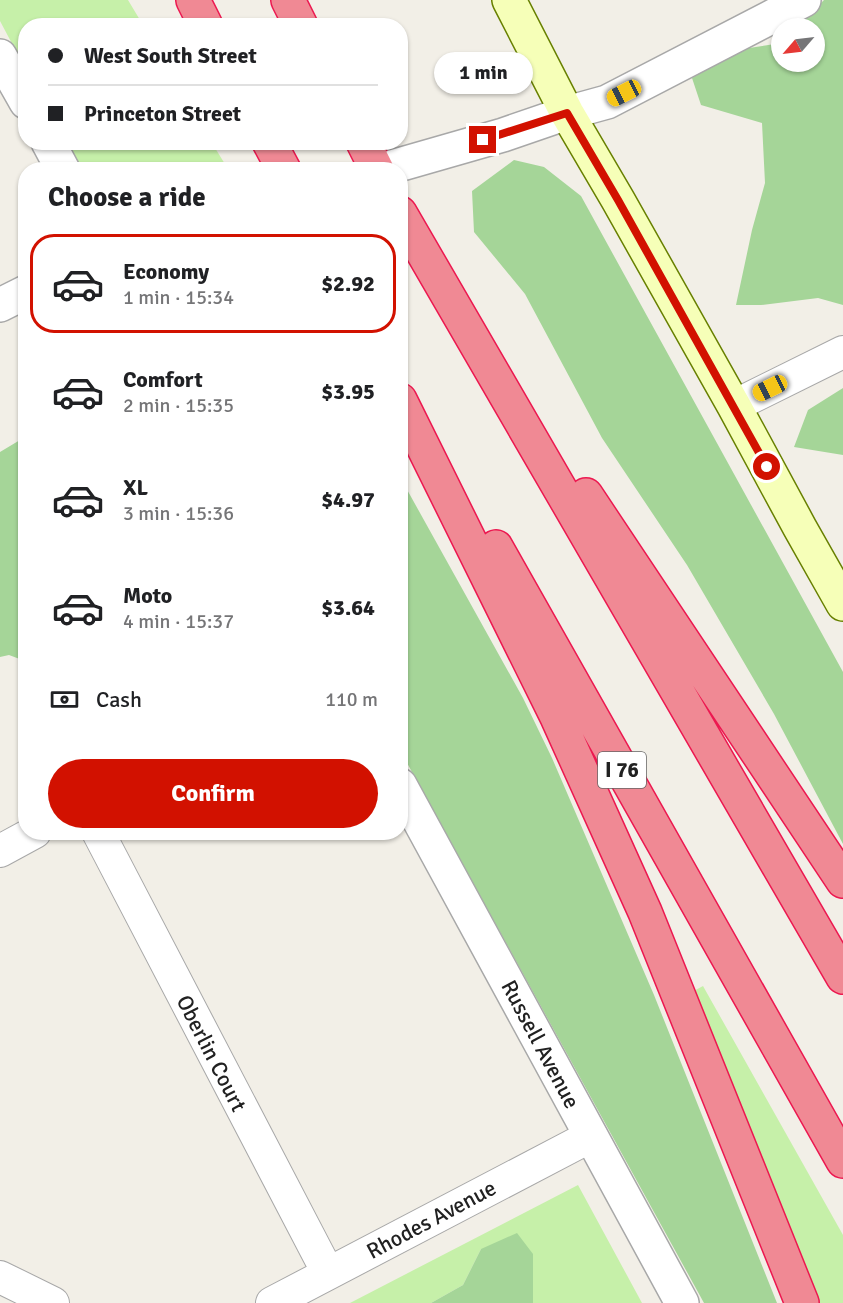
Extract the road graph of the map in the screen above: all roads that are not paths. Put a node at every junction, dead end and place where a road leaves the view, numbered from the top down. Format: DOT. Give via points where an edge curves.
graph roads {
  1 [pos="193,0"];
  2 [pos="288,0"];
  3 [pos="509,0"];
  4 [pos="804,0"];
  5 [pos="202,18"];
  6 [pos="297,18"];
  7 [pos="0,56"];
  8 [pos="18,88"];
  9 [pos="567,113"];
  10 [pos="407,162"];
  11 [pos="408,227"];
  12 [pos="408,227"];
  13 [pos="18,296"];
  14 [pos="0,305"];
  15 [pos="843,352"];
  16 [pos="408,392"];
  17 [pos="734,406"];
  18 [pos="408,416"];
  19 [pos="843,604"];
  20 [pos="408,799"];
  21 [pos="20,840"];
  22 [pos="102,840"];
  23 [pos="0,851"];
  24 [pos="843,881"];
  25 [pos="843,977"];
  26 [pos="591,1136"];
  27 [pos="843,1161"];
  28 [pos="328,1274"];
  29 [pos="0,1277"];
  30 [pos="53,1303"];
  31 [pos="272,1303"];
  32 [pos="682,1303"];
  33 [pos="802,1303"];
  1 -- 5 [label="highway"];
  2 -- 6 [label="highway"];
  3 -- 9 [label="main road"];
  4 -- 9 [label="street" via="608,102"];
  7 -- 8 [label="street"];
  9 -- 10 [label="street"];
  9 -- 17 [label="main road"];
  11 -- 24 [label="highway"];
  12 -- 25 [label="highway"];
  13 -- 14 [label="street"];
  15 -- 17 [label="street"];
  16 -- 27 [label="highway, I 76"];
  17 -- 19 [label="main road"];
  18 -- 33 [label="highway" via="557,717 645,912"];
  20 -- 26 [label="street, Russell Avenue"];
  21 -- 23 [label="street"];
  22 -- 28 [label="street, Oberlin Court"];
  26 -- 28 [label="street, Rhodes Avenue"];
  26 -- 32 [label="street, Russell Avenue"];
  28 -- 31 [label="street, Rhodes Avenue"];
  29 -- 30 [label="street"];
}
